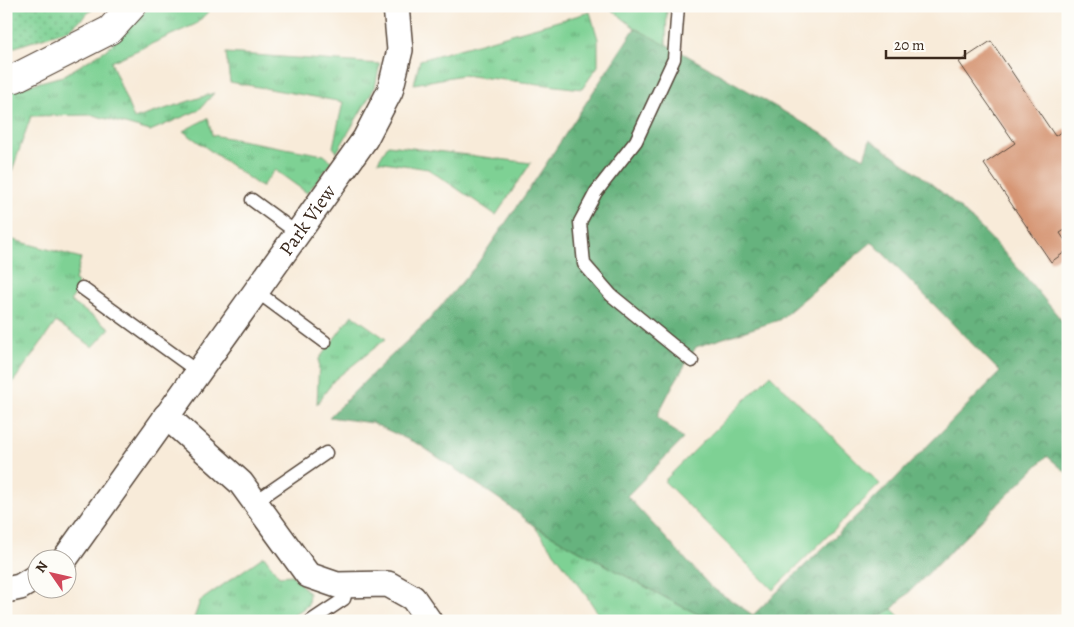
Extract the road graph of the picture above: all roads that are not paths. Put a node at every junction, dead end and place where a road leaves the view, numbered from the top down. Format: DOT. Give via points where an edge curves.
graph roads {
  1 [pos="132,6"];
  2 [pos="396,6"];
  3 [pos="678,6"];
  4 [pos="6,78"];
  5 [pos="252,200"];
  6 [pos="297,233"];
  7 [pos="82,288"];
  8 [pos="256,290"];
  9 [pos="325,342"];
  10 [pos="692,362"];
  11 [pos="198,372"];
  12 [pos="166,416"];
  13 [pos="326,453"];
  14 [pos="255,502"];
  15 [pos="71,550"];
  16 [pos="28,582"];
  17 [pos="348,585"];
  18 [pos="6,590"];
  19 [pos="311,621"];
  20 [pos="429,621"];
  1 -- 4 [label="street" via="110,30 15,78"];
  2 -- 6 [label="street, Park View" via="400,50 390,91 365,139"];
  3 -- 10 [label="lane" via="674,59 636,141 596,192 580,222 584,264 611,295"];
  5 -- 6 [label="lane"];
  6 -- 8 [label="street, Park View"];
  7 -- 11 [label="lane"];
  8 -- 9 [label="lane"];
  8 -- 11 [label="street, Park View"];
  11 -- 12 [label="street, Park View"];
  12 -- 14 [label="street" via="241,483"];
  12 -- 15 [label="street, Park View"];
  13 -- 14 [label="lane"];
  14 -- 17 [label="street" via="308,576"];
  16 -- 18 [label="street"];
  17 -- 19 [label="lane" via="344,599"];
  17 -- 20 [label="street" via="388,584 413,598"];
}
